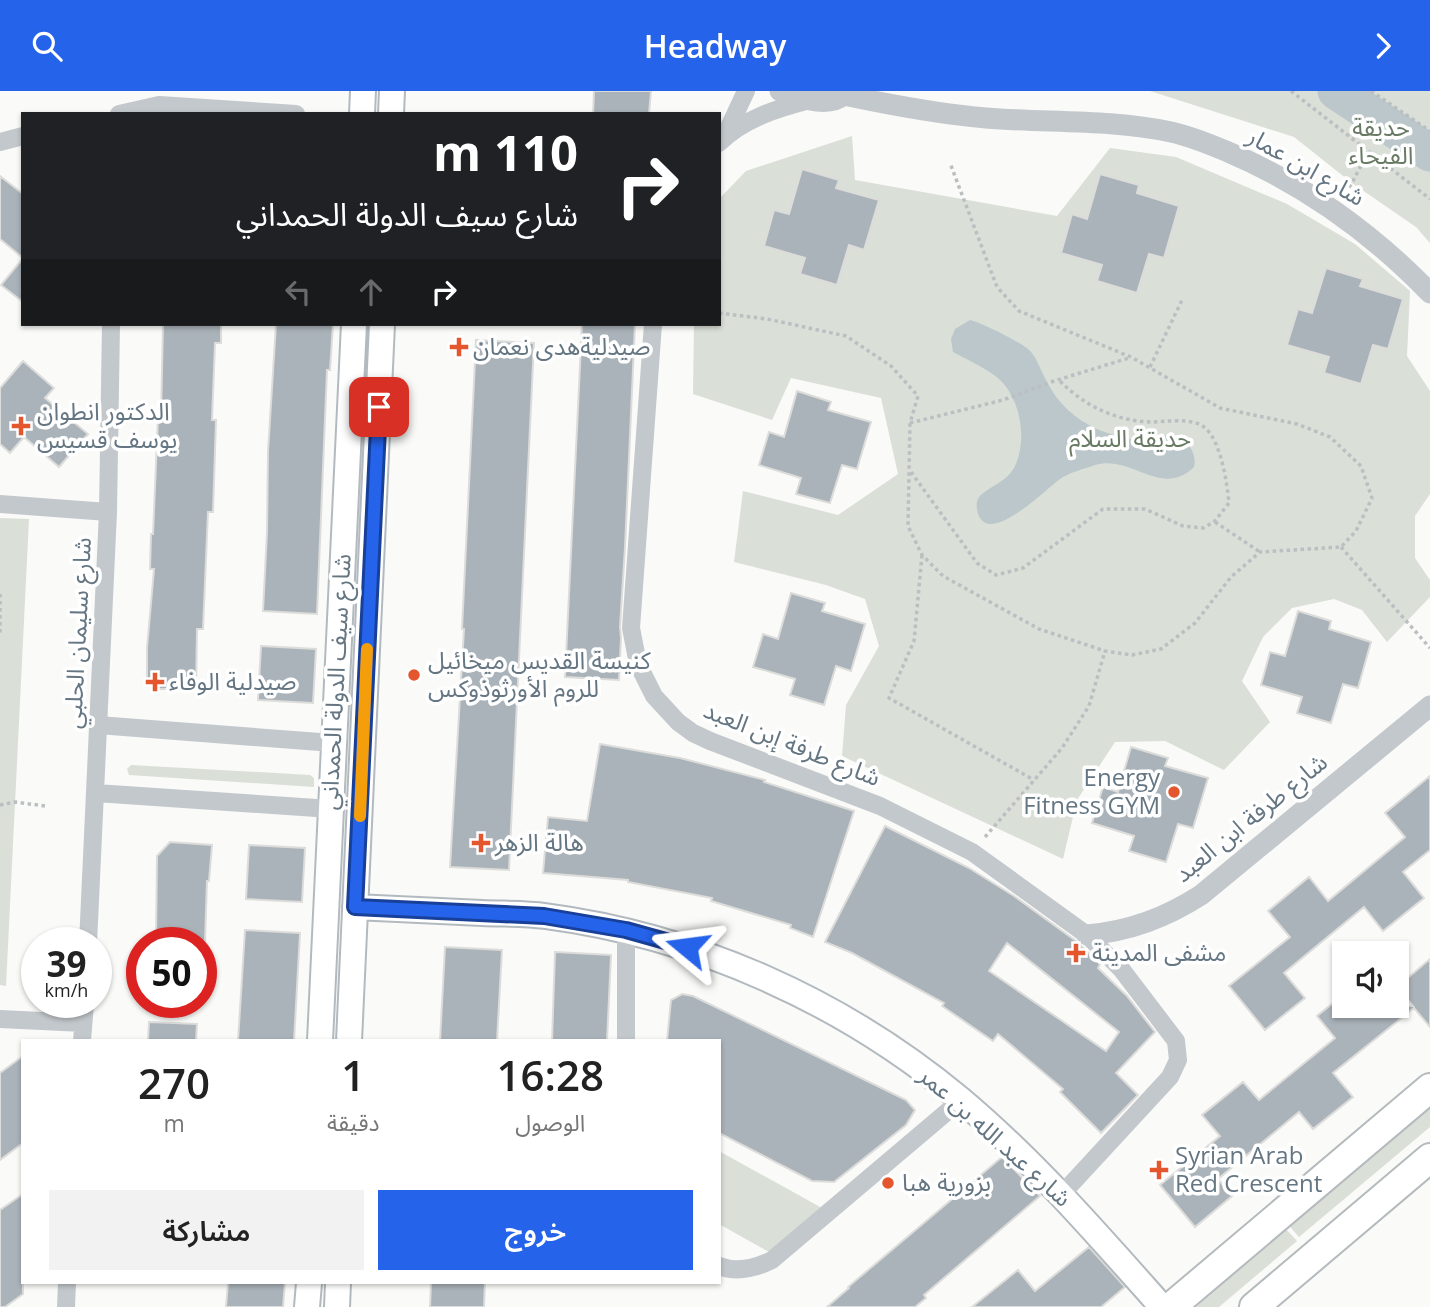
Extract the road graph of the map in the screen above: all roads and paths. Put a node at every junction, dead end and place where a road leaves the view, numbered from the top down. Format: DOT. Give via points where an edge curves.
graph roads {
  1 [pos="363,91"];
  2 [pos="392,91"];
  3 [pos="746,91"];
  4 [pos="780,91"];
  5 [pos="1291,91"];
  6 [pos="1371,91"];
  7 [pos="843,93"];
  8 [pos="812,100"];
  9 [pos="127,112"];
  10 [pos="269,112"];
  11 [pos="362,112"];
  12 [pos="391,112"];
  13 [pos="1430,131"];
  14 [pos="722,141"];
  15 [pos="1368,152"];
  16 [pos="950,163"];
  17 [pos="1430,190"];
  18 [pos="1429,197"];
  19 [pos="1332,208"];
  20 [pos="1430,293"];
  21 [pos="1182,300"];
  22 [pos="721,313"];
  23 [pos="111,326"];
  24 [pos="354,326"];
  25 [pos="382,326"];
  26 [pos="653,326"];
  27 [pos="1131,357"];
  28 [pos="1150,367"];
  29 [pos="1056,381"];
  30 [pos="911,423"];
  31 [pos="910,470"];
  32 [pos="0,504"];
  33 [pos="108,512"];
  34 [pos="1214,521"];
  35 [pos="1341,548"];
  36 [pos="1260,552"];
  37 [pos="922,555"];
  38 [pos="0,594"];
  39 [pos="0,635"];
  40 [pos="1430,648"];
  41 [pos="1105,651"];
  42 [pos="1430,706"];
  43 [pos="98,726"];
  44 [pos="333,743"];
  45 [pos="1034,780"];
  46 [pos="96,793"];
  47 [pos="0,805"];
  48 [pos="45,806"];
  49 [pos="331,809"];
  50 [pos="972,852"];
  51 [pos="355,907"];
  52 [pos="89,927"];
  53 [pos="626,930"];
  54 [pos="1087,935"];
  55 [pos="0,1019"];
  56 [pos="83,1032"];
  57 [pos="320,1039"];
  58 [pos="349,1039"];
  59 [pos="626,1039"];
  60 [pos="1430,1088"];
  61 [pos="961,1100"];
  62 [pos="1430,1158"];
  63 [pos="1061,1195"];
  64 [pos="721,1266"];
  65 [pos="67,1284"];
  66 [pos="309,1284"];
  67 [pos="338,1284"];
  68 [pos="65,1306"];
  69 [pos="307,1307"];
  70 [pos="337,1307"];
  71 [pos="1162,1307"];
  72 [pos="1171,1307"];
  73 [pos="1254,1307"];
  1 -- 11 [label="main road"];
  2 -- 12 [label="main road"];
  3 -- 14 [label="street"];
  4 -- 8 [label="street, شارع ابن عمار"];
  5 -- 15 [label="path"];
  6 -- 13 [label="path"];
  7 -- 8 [label="street, شارع ابن عمار" via="832,101"];
  7 -- 19 [label="street, شارع ابن عمار" via="972,117 1127,125 1173,132 1246,159"];
  8 -- 14 [label="street" via="765,114"];
  9 -- 10 [label="street" via="159,104"];
  15 -- 18 [label="path"];
  15 -- 19 [label="path"];
  16 -- 27 [label="path" via="997,287 1018,311"];
  17 -- 18 [label="path"];
  19 -- 20 [label="street, شارع ابن عمار" via="1378,243"];
  21 -- 28 [label="path"];
  22 -- 30 [label="path" via="846,336 891,366 918,396"];
  23 -- 33 [label="street, شارع سليمان الحلبي"];
  24 -- 44 [label="main road, شارع سيف الدولة الحمداني"];
  25 -- 51 [label="main road, شارع سيف الدولة الحمداني"];
  26 -- 50 [label="street, شارع طرفة إبن العبد" via="631,628 638,664 654,696 678,722 709,741 880,806"];
  27 -- 28 [label="path"];
  27 -- 29 [label="path"];
  28 -- 35 [label="path" via="1220,408 1297,424 1330,437 1361,466 1371,498 1356,531"];
  29 -- 30 [label="path" via="1003,400"];
  29 -- 34 [label="path" via="1096,409 1124,419 1196,422 1206,428 1225,469 1229,503"];
  30 -- 31 [label="path"];
  31 -- 34 [label="path" via="976,563 996,575 1023,568 1103,509 1145,509 1182,526 1203,528"];
  31 -- 37 [label="path" via="908,526"];
  32 -- 33 [label="street"];
  33 -- 43 [label="street, شارع سليمان الحلبي"];
  34 -- 36 [label="path"];
  35 -- 36 [label="path"];
  35 -- 40 [label="path"];
  36 -- 41 [label="path" via="1231,577 1195,623 1161,649 1132,655"];
  37 -- 41 [label="path" via="943,576 1039,629"];
  37 -- 45 [label="path" via="914,641 889,698"];
  38 -- 39 [label="path"];
  41 -- 45 [label="path" via="1090,706"];
  42 -- 54 [label="street, شارع طرفة ابن العبد" via="1201,895 1159,919"];
  43 -- 44 [label="street"];
  43 -- 46 [label="street, شارع سليمان الحلبي"];
  44 -- 49 [label="main road, شارع سيف الدولة الحمداني"];
  45 -- 50 [label="path"];
  46 -- 49 [label="street"];
  46 -- 52 [label="street, شارع سليمان الحلبي"];
  47 -- 48 [label="path"];
  49 -- 57 [label="main road, شارع سيف الدولة الحمداني"];
  50 -- 54 [label="street, شارع طرفة إبن العبد"];
  51 -- 53 [label="main road, شارع عبد الله بن عمر" via="544,916"];
  51 -- 58 [label="main road, شارع سيف الدولة الحمداني"];
  53 -- 59 [label="street"];
  53 -- 61 [label="main road, شارع عبد الله بن عمر" via="687,947 804,996 859,1026"];
  54 -- 63 [label="street, شارع طرفة إبن العبد" via="1122,970 1176,1041 1178,1060 1170,1077"];
  55 -- 56 [label="street"];
  60 -- 72 [label="main road"];
  61 -- 63 [label="main road, شارع عبد الله بن عمر"];
  61 -- 64 [label="street" via="772,1259 752,1268"];
  62 -- 73 [label="main road"];
  63 -- 71 [label="main road, شارع عبد الله بن عمر"];
  65 -- 68 [label="street"];
  66 -- 69 [label="main road"];
  67 -- 70 [label="main road"];
}
